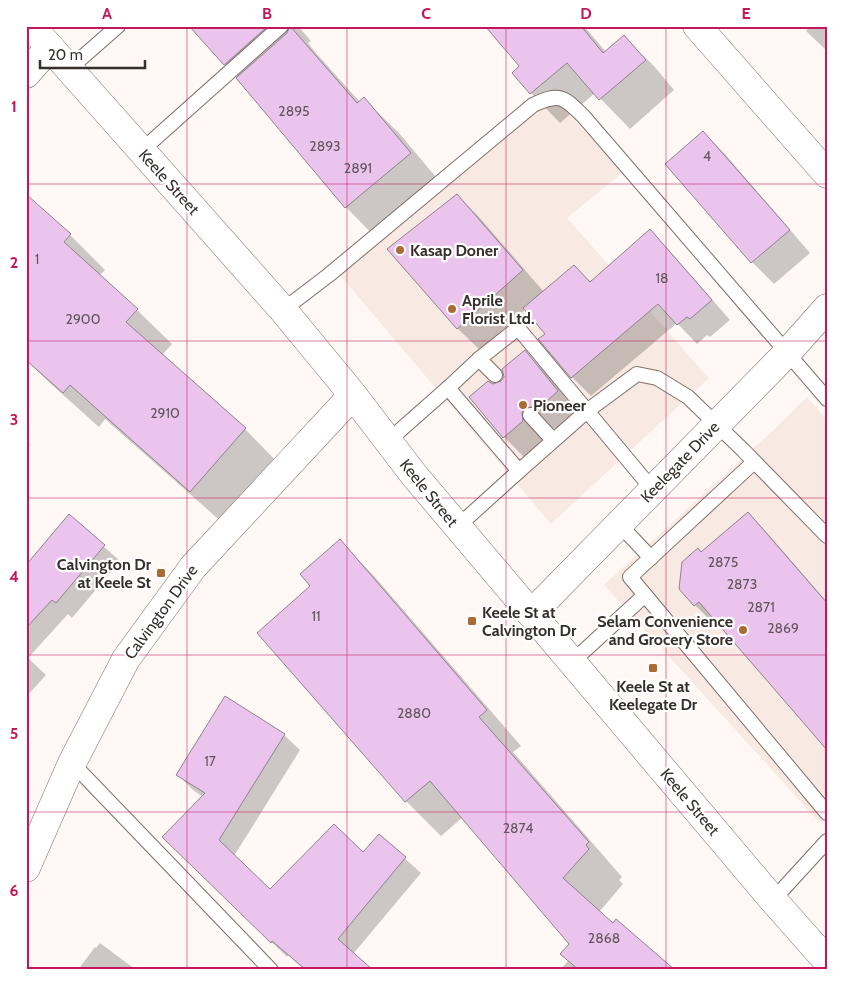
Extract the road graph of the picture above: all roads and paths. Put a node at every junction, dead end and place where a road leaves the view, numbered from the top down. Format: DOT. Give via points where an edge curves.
graph roads {
  1 [pos="31,26"];
  2 [pos="118,26"];
  3 [pos="281,26"];
  4 [pos="697,26"];
  5 [pos="50,48"];
  6 [pos="69,69"];
  7 [pos="26,74"];
  8 [pos="141,151"];
  9 [pos="827,174"];
  10 [pos="827,308"];
  11 [pos="283,310"];
  12 [pos="787,353"];
  13 [pos="479,359"];
  14 [pos="495,375"];
  15 [pos="448,388"];
  16 [pos="354,395"];
  17 [pos="827,398"];
  18 [pos="586,411"];
  19 [pos="530,415"];
  20 [pos="716,424"];
  21 [pos="553,440"];
  22 [pos="388,441"];
  23 [pos="754,462"];
  24 [pos="519,471"];
  25 [pos="653,490"];
  26 [pos="619,524"];
  27 [pos="457,527"];
  28 [pos="827,536"];
  29 [pos="651,558"];
  30 [pos="645,595"];
  31 [pos="531,614"];
  32 [pos="572,662"];
  33 [pos="72,764"];
  34 [pos="827,813"];
  35 [pos="827,841"];
  36 [pos="26,868"];
  37 [pos="773,900"];
  38 [pos="827,960"];
  39 [pos="271,970"];
  1 -- 5 [label="main road, Keele Street"];
  2 -- 6 [label="lane"];
  3 -- 8 [label="lane"];
  4 -- 9 [label="main road"];
  5 -- 6 [label="main road, Keele Street"];
  5 -- 7 [label="main road"];
  6 -- 8 [label="main road, Keele Street"];
  8 -- 11 [label="main road, Keele Street"];
  10 -- 12 [label="main road, Keelegate Drive"];
  11 -- 12 [label="lane" via="533,106 546,99 560,98 584,117"];
  11 -- 16 [label="main road, Keele Street"];
  12 -- 17 [label="lane"];
  12 -- 20 [label="main road, Keelegate Drive"];
  13 -- 14 [label="lane"];
  13 -- 15 [label="lane"];
  13 -- 18 [label="lane" via="518,328"];
  15 -- 22 [label="lane"];
  15 -- 24 [label="lane"];
  16 -- 22 [label="main road, Keele Street"];
  16 -- 33 [label="main road, Calvington Drive" via="193,567 126,659"];
  18 -- 20 [label="lane" via="637,374 657,378 688,397"];
  18 -- 21 [label="lane"];
  18 -- 25 [label="lane"];
  19 -- 21 [label="lane"];
  20 -- 23 [label="lane"];
  20 -- 25 [label="main road, Keelegate Drive"];
  21 -- 24 [label="lane"];
  22 -- 27 [label="main road, Keele Street"];
  23 -- 28 [label="lane"];
  23 -- 29 [label="lane"];
  24 -- 27 [label="lane"];
  25 -- 26 [label="main road, Keelegate Drive"];
  26 -- 29 [label="lane"];
  26 -- 31 [label="main road, Keelegate Drive"];
  27 -- 31 [label="main road, Keele Street"];
  29 -- 30 [label="lane" via="630,576"];
  30 -- 32 [label="lane"];
  30 -- 34 [label="lane"];
  31 -- 32 [label="main road, Keele Street"];
  32 -- 37 [label="main road, Keele Street"];
  33 -- 36 [label="main road, Calvington Drive"];
  33 -- 39 [label="lane"];
  35 -- 37 [label="lane"];
  37 -- 38 [label="main road, Keele Street"];
}
